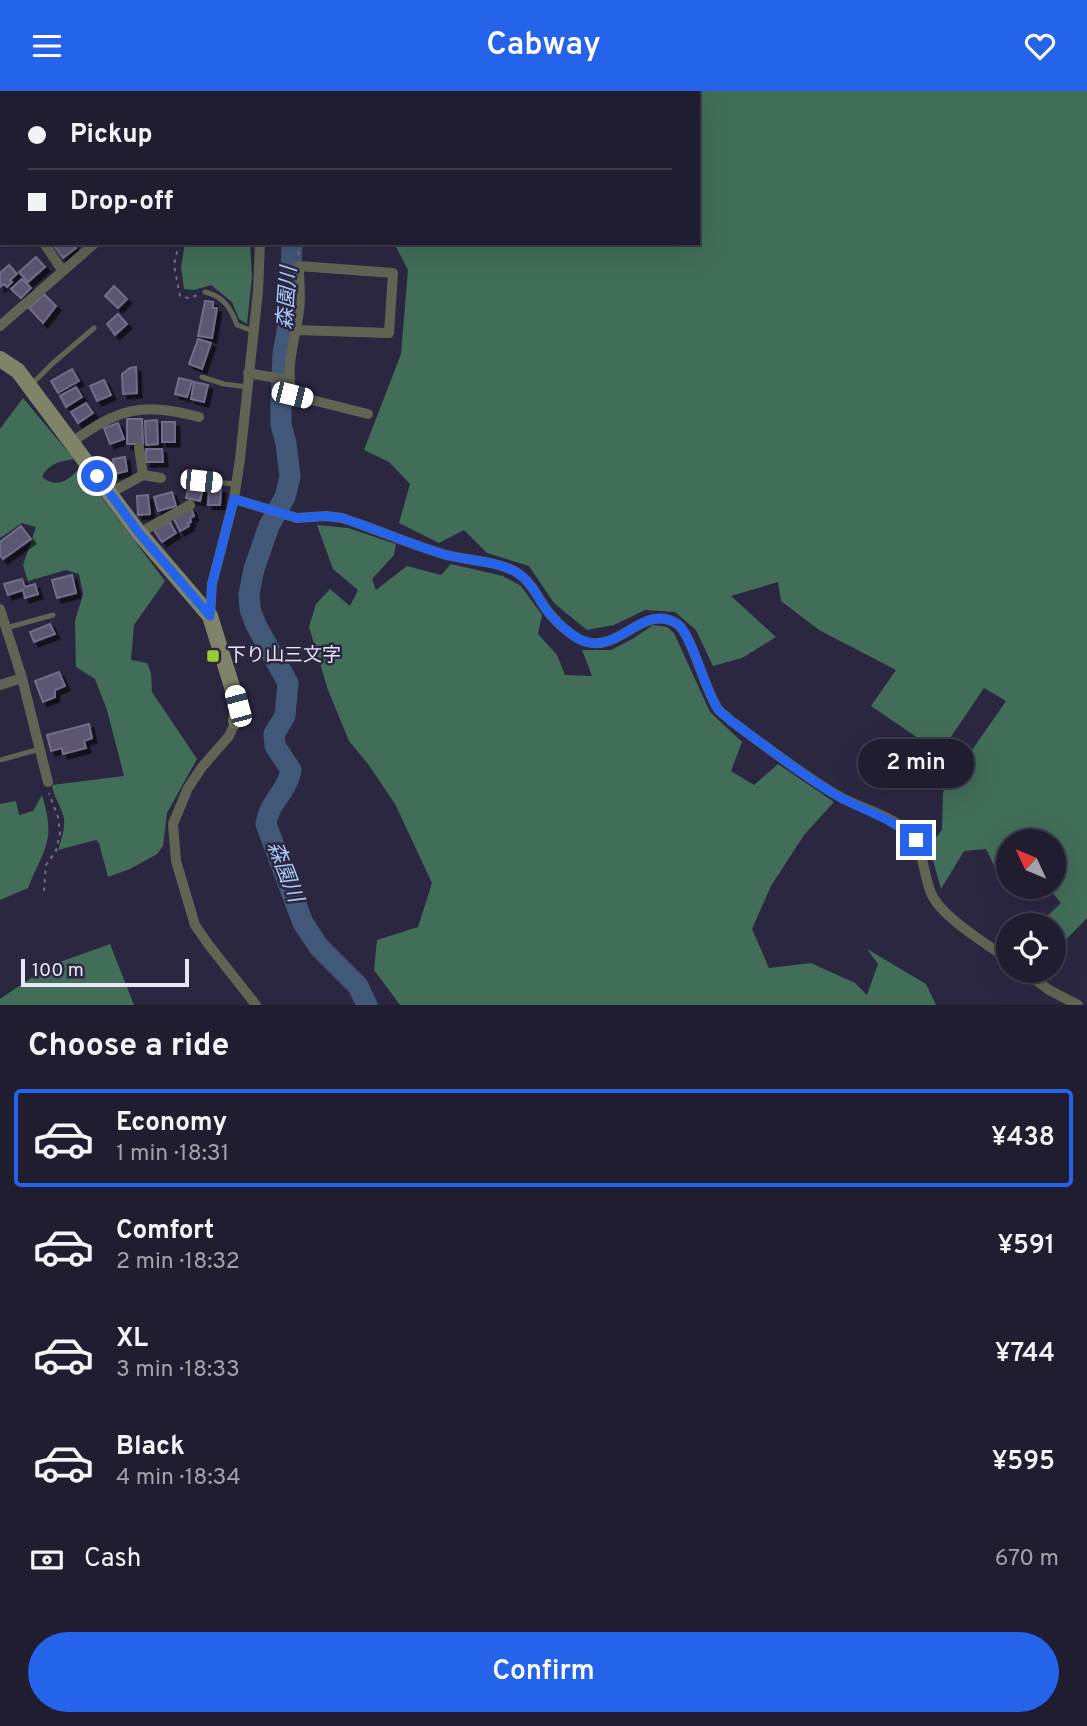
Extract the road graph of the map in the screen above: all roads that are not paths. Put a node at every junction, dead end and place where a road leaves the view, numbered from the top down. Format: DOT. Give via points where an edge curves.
graph roads {
  1 [pos="45,245"];
  2 [pos="93,245"];
  3 [pos="260,245"];
  4 [pos="62,270"];
  5 [pos="205,292"];
  6 [pos="0,326"];
  7 [pos="94,328"];
  8 [pos="295,330"];
  9 [pos="253,331"];
  10 [pos="0,359"];
  11 [pos="248,373"];
  12 [pos="202,377"];
  13 [pos="288,380"];
  14 [pos="30,387"];
  15 [pos="247,387"];
  16 [pos="368,414"];
  17 [pos="199,417"];
  18 [pos="72,442"];
  19 [pos="139,447"];
  20 [pos="143,475"];
  21 [pos="161,478"];
  22 [pos="201,481"];
  23 [pos="236,484"];
  24 [pos="110,493"];
  25 [pos="234,499"];
  26 [pos="190,505"];
  27 [pos="139,533"];
  28 [pos="0,609"];
  29 [pos="53,615"];
  30 [pos="210,616"];
  31 [pos="6,628"];
  32 [pos="22,678"];
  33 [pos="0,685"];
  34 [pos="236,721"];
  35 [pos="40,749"];
  36 [pos="0,760"];
  37 [pos="48,782"];
  38 [pos="996,950"];
  39 [pos="1040,983"];
  40 [pos="256,1005"];
  41 [pos="1078,1005"];
  1 -- 4 [label="street"];
  2 -- 4 [label="street"];
  3 -- 9 [label="street"];
  4 -- 6 [label="street"];
  5 -- 9 [label="lane" via="215,294 229,307 237,325"];
  7 -- 14 [label="lane"];
  8 -- 8 [label="street" via="299,266 393,273 389,333"];
  8 -- 13 [label="street"];
  9 -- 11 [label="street"];
  10 -- 14 [label="street" via="18,371"];
  11 -- 13 [label="street"];
  11 -- 15 [label="street"];
  12 -- 15 [label="lane"];
  13 -- 16 [label="street" via="292,395"];
  14 -- 18 [label="street"];
  15 -- 23 [label="street"];
  17 -- 18 [label="street" via="167,409 126,411"];
  18 -- 24 [label="street"];
  19 -- 20 [label="street"];
  20 -- 21 [label="street"];
  20 -- 24 [label="street"];
  22 -- 23 [label="lane"];
  23 -- 25 [label="street"];
  24 -- 27 [label="street"];
  25 -- 30 [label="street" via="212,584"];
  25 -- 38 [label="street" via="298,518 342,518 443,555 503,567 534,588 546,609 586,642 623,636 654,618 676,623 685,631 718,708 833,793 903,828 916,840 937,902"];
  26 -- 27 [label="street"];
  27 -- 30 [label="street"];
  28 -- 31 [label="street"];
  29 -- 31 [label="lane"];
  30 -- 34 [label="street" via="238,706"];
  31 -- 32 [label="street"];
  32 -- 33 [label="street"];
  32 -- 35 [label="street"];
  34 -- 40 [label="street" via="188,788 173,824 176,861 195,925"];
  35 -- 36 [label="lane"];
  35 -- 37 [label="street"];
  39 -- 41 [label="street"];
}
